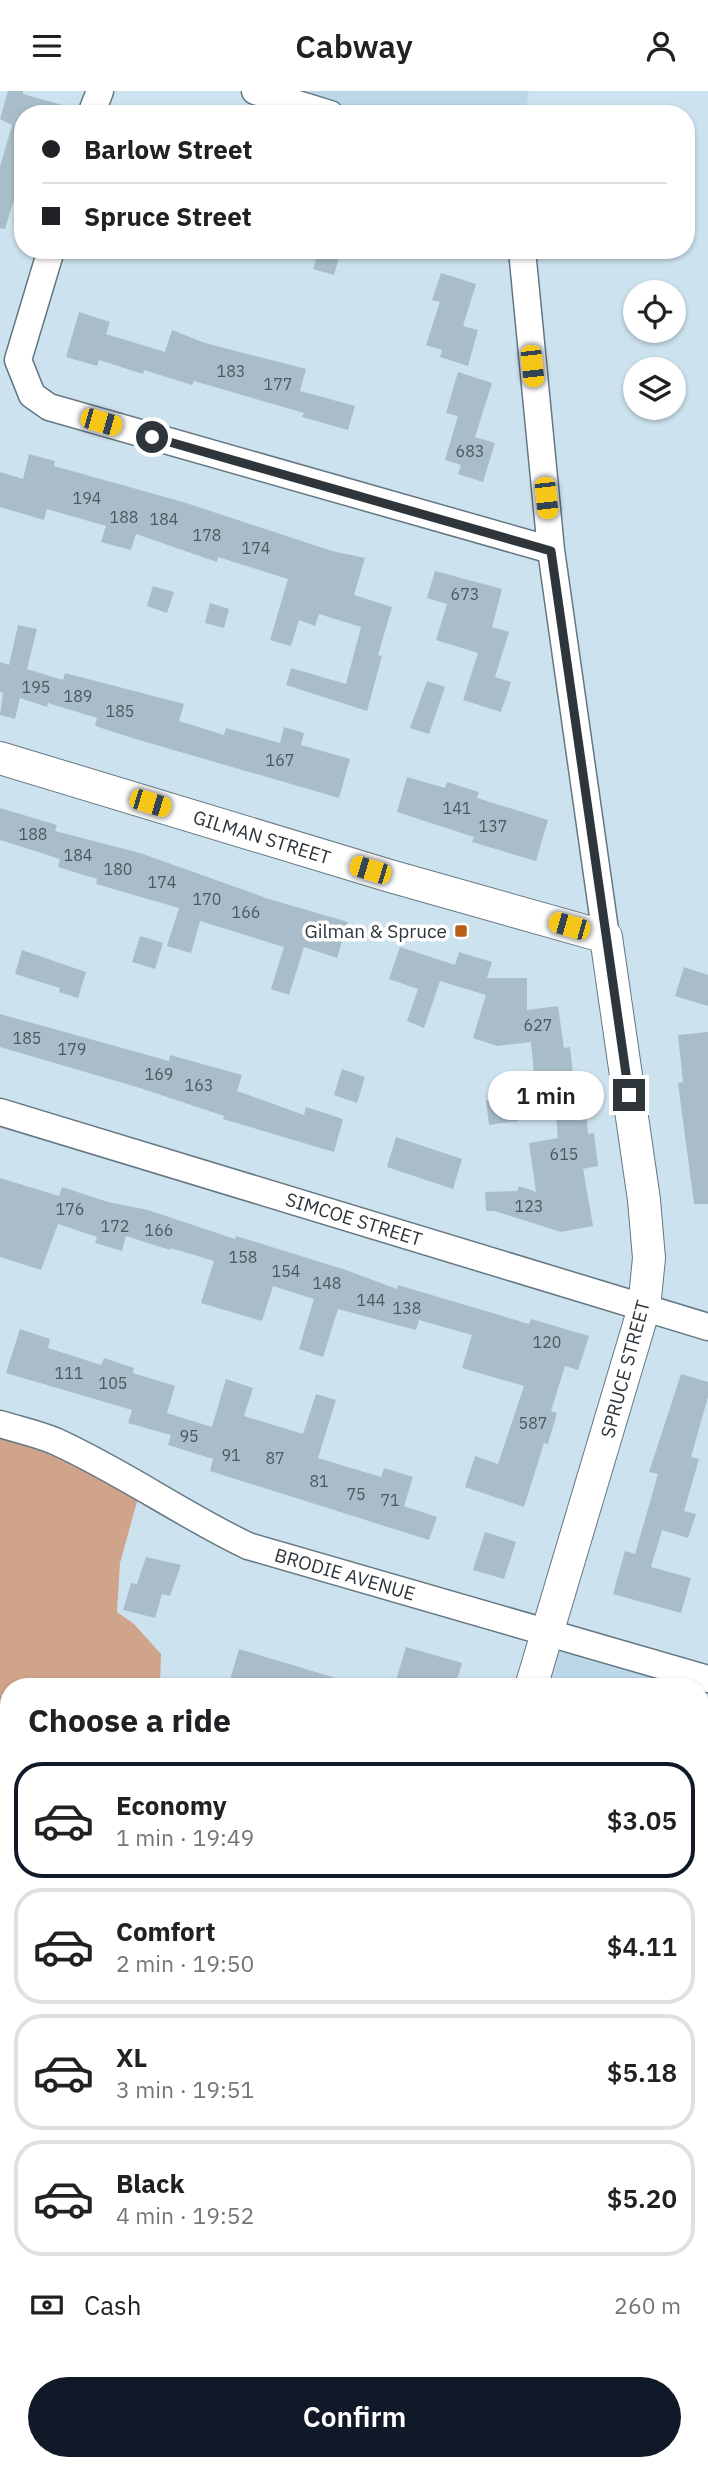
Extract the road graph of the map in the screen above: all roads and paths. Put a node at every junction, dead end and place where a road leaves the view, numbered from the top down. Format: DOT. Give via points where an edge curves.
graph roads {
  1 [pos="255,91"];
  2 [pos="301,105"];
  3 [pos="48,259"];
  4 [pos="523,259"];
  5 [pos="551,551"];
  6 [pos="0,758"];
  7 [pos="606,937"];
  8 [pos="0,1112"];
  9 [pos="645,1308"];
  10 [pos="708,1327"];
  11 [pos="0,1424"];
  12 [pos="548,1633"];
  13 [pos="534,1678"];
  14 [pos="705,1678"];
  1 -- 2 [label="street"];
  3 -- 5 [label="street" via="18,360 32,395 49,407"];
  4 -- 5 [label="street, SPRUCE STREET"];
  5 -- 7 [label="street, SPRUCE STREET"];
  6 -- 7 [label="street, GILMAN STREET"];
  7 -- 9 [label="street, SPRUCE STREET" via="644,1200 649,1258"];
  8 -- 9 [label="street, SIMCOE STREET"];
  9 -- 10 [label="street, SIMCOE STREET"];
  9 -- 12 [label="street, SPRUCE STREET"];
  11 -- 12 [label="street, BRODIE AVENUE" via="55,1441 248,1546"];
  12 -- 13 [label="street, SPRUCE STREET"];
  12 -- 14 [label="street, BRODIE AVENUE"];
}
